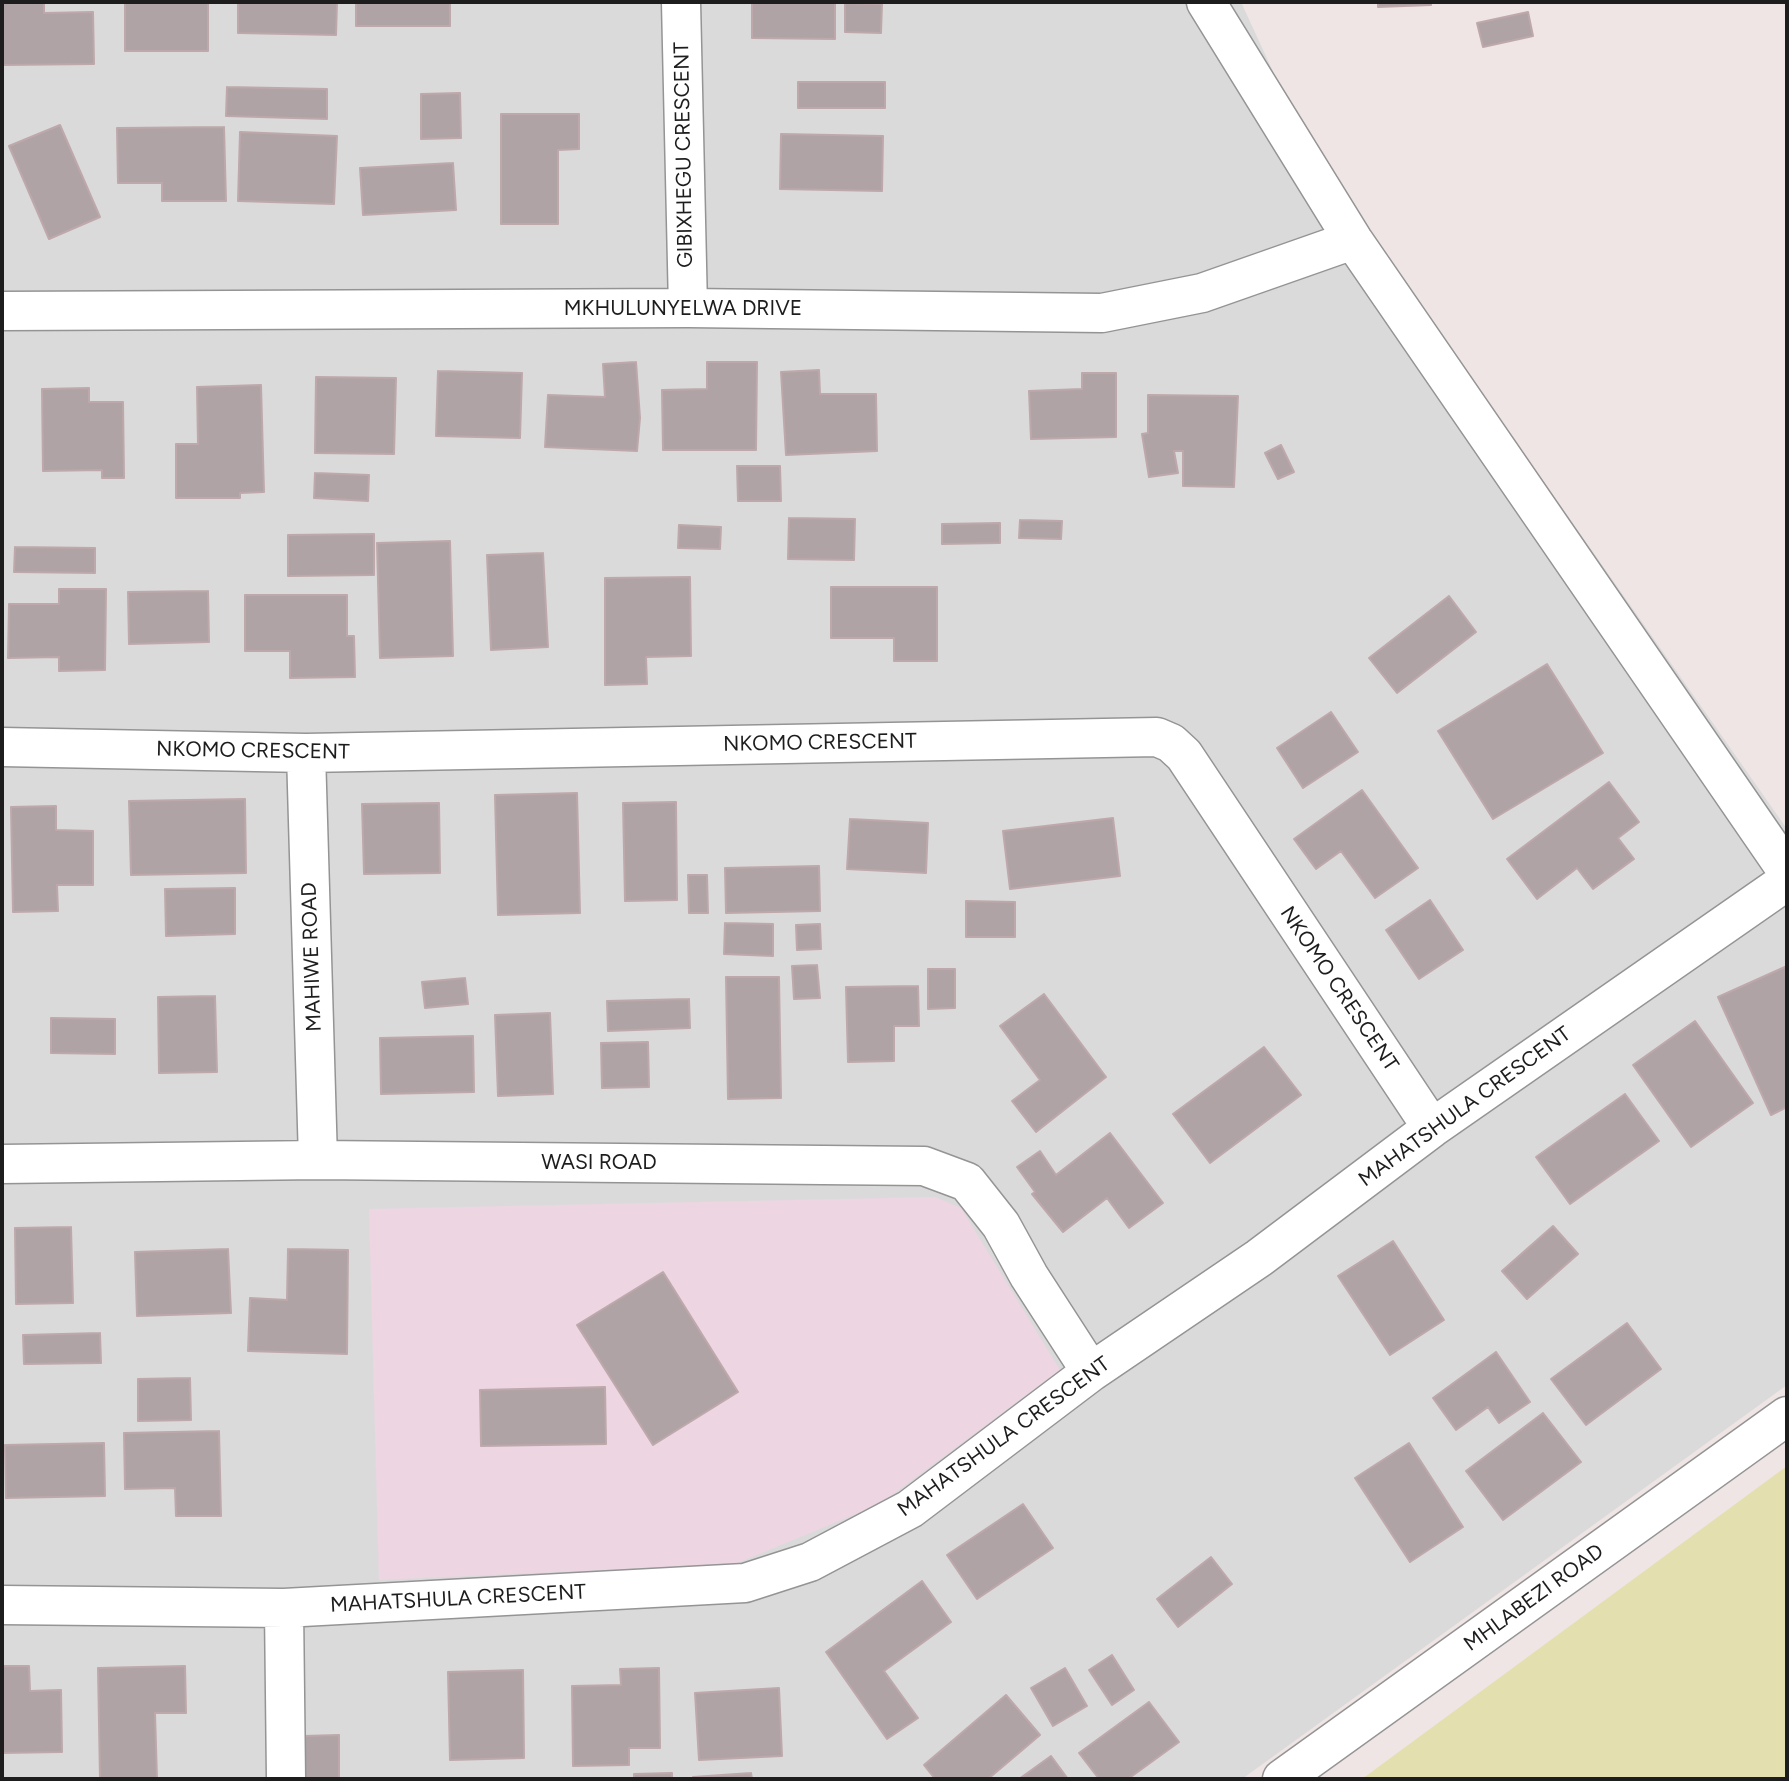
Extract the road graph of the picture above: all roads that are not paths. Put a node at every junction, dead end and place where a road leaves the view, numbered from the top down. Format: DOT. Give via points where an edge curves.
graph roads {
  1 [pos="681,2"];
  2 [pos="1206,2"];
  3 [pos="1353,240"];
  4 [pos="688,308"];
  5 [pos="2,312"];
  6 [pos="2,747"];
  7 [pos="306,753"];
  8 [pos="1787,871"];
  9 [pos="1787,881"];
  10 [pos="1432,1128"];
  11 [pos="318,1160"];
  12 [pos="2,1164"];
  13 [pos="1091,1372"];
  14 [pos="1787,1416"];
  15 [pos="2,1605"];
  16 [pos="284,1608"];
  17 [pos="286,1779"];
  18 [pos="1282,1779"];
  1 -- 4 [label="street, GIBIXHEGU CRESCENT"];
  2 -- 3 [label="street"];
  3 -- 4 [label="street, MKHULUNYELWA DRIVE" via="1202,293 1102,313"];
  3 -- 8 [label="street"];
  4 -- 5 [label="street, MKHULUNYELWA DRIVE"];
  6 -- 7 [label="street, NKOMO CRESCENT"];
  7 -- 10 [label="street, NKOMO CRESCENT" via="1157,737 1184,755"];
  7 -- 11 [label="street, MAHIWE ROAD"];
  9 -- 10 [label="street, MAHATSHULA CRESCENT"];
  10 -- 13 [label="street, MAHATSHULA CRESCENT" via="1259,1258"];
  11 -- 12 [label="street, WASI ROAD"];
  11 -- 13 [label="street, WASI ROAD" via="924,1166 967,1182 1002,1225"];
  13 -- 16 [label="street, MAHATSHULA CRESCENT" via="910,1509 810,1562 745,1583"];
  14 -- 18 [label="street, MHLABEZI ROAD"];
  15 -- 16 [label="street, MAHATSHULA CRESCENT"];
  16 -- 17 [label="street"];
}
